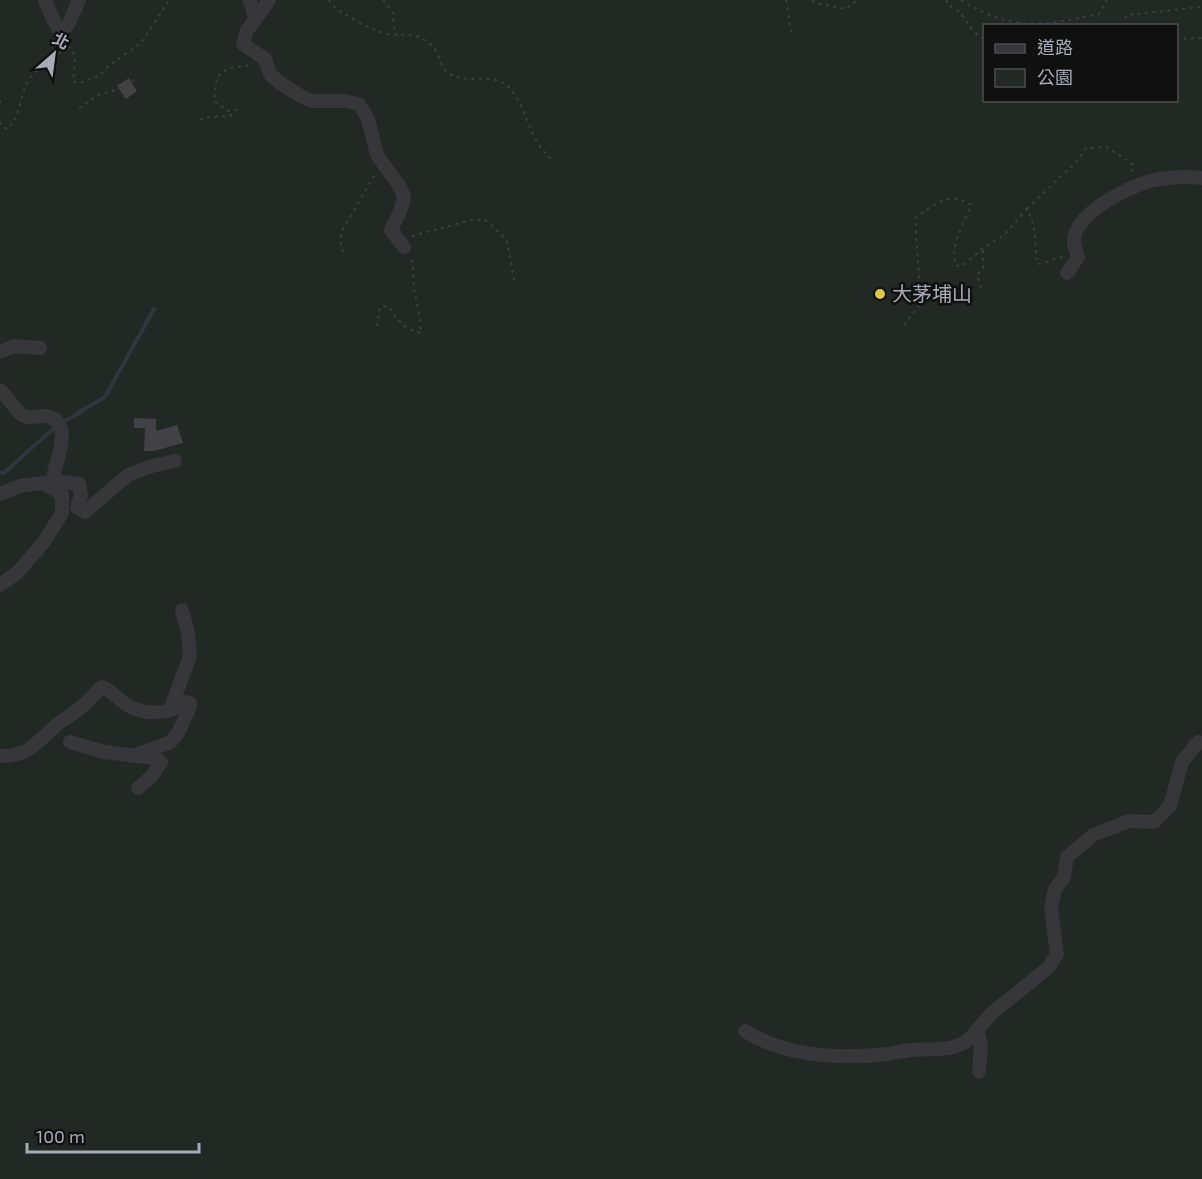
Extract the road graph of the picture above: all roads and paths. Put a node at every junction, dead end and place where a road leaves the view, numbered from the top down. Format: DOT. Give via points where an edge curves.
graph roads {
  1 [pos="45,0"];
  2 [pos="79,0"];
  3 [pos="169,0"];
  4 [pos="249,0"];
  5 [pos="269,0"];
  6 [pos="329,0"];
  7 [pos="383,0"];
  8 [pos="786,0"];
  9 [pos="812,0"];
  10 [pos="857,0"];
  11 [pos="947,0"];
  12 [pos="961,0"];
  13 [pos="1107,0"];
  14 [pos="1202,7"];
  15 [pos="255,21"];
  16 [pos="1022,24"];
  17 [pos="1047,24"];
  18 [pos="1125,24"];
  19 [pos="64,28"];
  20 [pos="791,32"];
  21 [pos="397,34"];
  22 [pos="983,38"];
  23 [pos="1202,38"];
  24 [pos="1178,39"];
  25 [pos="68,46"];
  26 [pos="267,65"];
  27 [pos="134,80"];
  28 [pos="0,100"];
  29 [pos="0,105"];
  30 [pos="79,108"];
  31 [pos="200,120"];
  32 [pos="0,122"];
  33 [pos="551,159"];
  34 [pos="380,160"];
  35 [pos="1202,178"];
  36 [pos="1125,192"];
  37 [pos="1026,209"];
  38 [pos="402,245"];
  39 [pos="983,248"];
  40 [pos="343,252"];
  41 [pos="1078,256"];
  42 [pos="1067,273"];
  43 [pos="515,285"];
  44 [pos="981,288"];
  45 [pos="904,324"];
  46 [pos="377,326"];
  47 [pos="40,348"];
  48 [pos="0,352"];
  49 [pos="0,390"];
  50 [pos="175,461"];
  51 [pos="48,482"];
  52 [pos="0,494"];
  53 [pos="0,585"];
  54 [pos="182,610"];
  55 [pos="170,710"];
  56 [pos="70,742"];
  57 [pos="1202,743"];
  58 [pos="0,756"];
  59 [pos="132,756"];
  60 [pos="138,788"];
  61 [pos="977,1030"];
  62 [pos="745,1031"];
  63 [pos="979,1072"];
  1 -- 19 [label="street" via="52,20 58,28"];
  2 -- 19 [label="street"];
  3 -- 25 [label="path" via="142,42 99,76 74,82 76,56"];
  4 -- 15 [label="street"];
  5 -- 15 [label="street"];
  6 -- 21 [label="path" via="351,19 387,34"];
  7 -- 21 [label="path" via="394,14"];
  8 -- 20 [label="path"];
  9 -- 10 [label="path" via="846,9"];
  11 -- 22 [label="path"];
  12 -- 16 [label="path" via="982,13"];
  13 -- 17 [label="path" via="1099,14"];
  14 -- 18 [label="path" via="1126,15"];
  15 -- 26 [label="street" via="243,44 265,59"];
  19 -- 25 [label="path" via="70,38"];
  21 -- 33 [label="path" via="417,36 434,47 449,74 466,80 486,78 504,83 513,92 531,134"];
  23 -- 24 [label="path"];
  25 -- 32 [label="path" via="29,80 10,127 2,127"];
  26 -- 31 [label="path" via="229,68 217,77 214,101 228,111 236,110 230,116"];
  26 -- 34 [label="street" via="279,84 312,101 359,104 368,119"];
  27 -- 30 [label="path"];
  28 -- 29 [label="path"];
  34 -- 38 [label="street" via="404,196 391,230"];
  34 -- 40 [label="path" via="373,180 343,229"];
  35 -- 36 [label="street" via="1184,176 1142,184"];
  36 -- 37 [label="path" via="1134,165 1107,147 1086,148"];
  36 -- 41 [label="street" via="1087,215 1078,226 1074,243"];
  37 -- 39 [label="path" via="1004,235"];
  37 -- 41 [label="path" via="1034,223 1037,264"];
  38 -- 43 [label="path" via="426,231 485,220 507,241"];
  38 -- 46 [label="path" via="412,255 421,333 402,326 388,306 380,307"];
  39 -- 44 [label="path" via="982,268 977,275"];
  39 -- 45 [label="path" via="965,264 956,266 953,256 971,205 962,198 944,200 915,218 921,303"];
  41 -- 42 [label="street"];
  47 -- 48 [label="street" via="14,346"];
  49 -- 51 [label="street" via="20,414 29,418 44,416 58,423 63,438"];
  50 -- 51 [label="street" via="128,475 85,512 77,507 79,484"];
  51 -- 52 [label="street"];
  51 -- 53 [label="street" via="62,494 62,513 44,542 18,572"];
  54 -- 55 [label="street" via="190,656"];
  55 -- 58 [label="street" via="136,710 102,687 32,748 16,756"];
  55 -- 59 [label="street" via="190,702 174,740"];
  56 -- 59 [label="street"];
  57 -- 61 [label="street" via="1198,742 1182,762 1170,806 1154,822 1129,822 1093,835 1067,857 1065,877 1055,889 1051,908 1057,954 1049,967"];
  59 -- 60 [label="street" via="161,762"];
  61 -- 62 [label="street" via="960,1046 846,1056 794,1051"];
  61 -- 63 [label="street" via="981,1044"];
}
